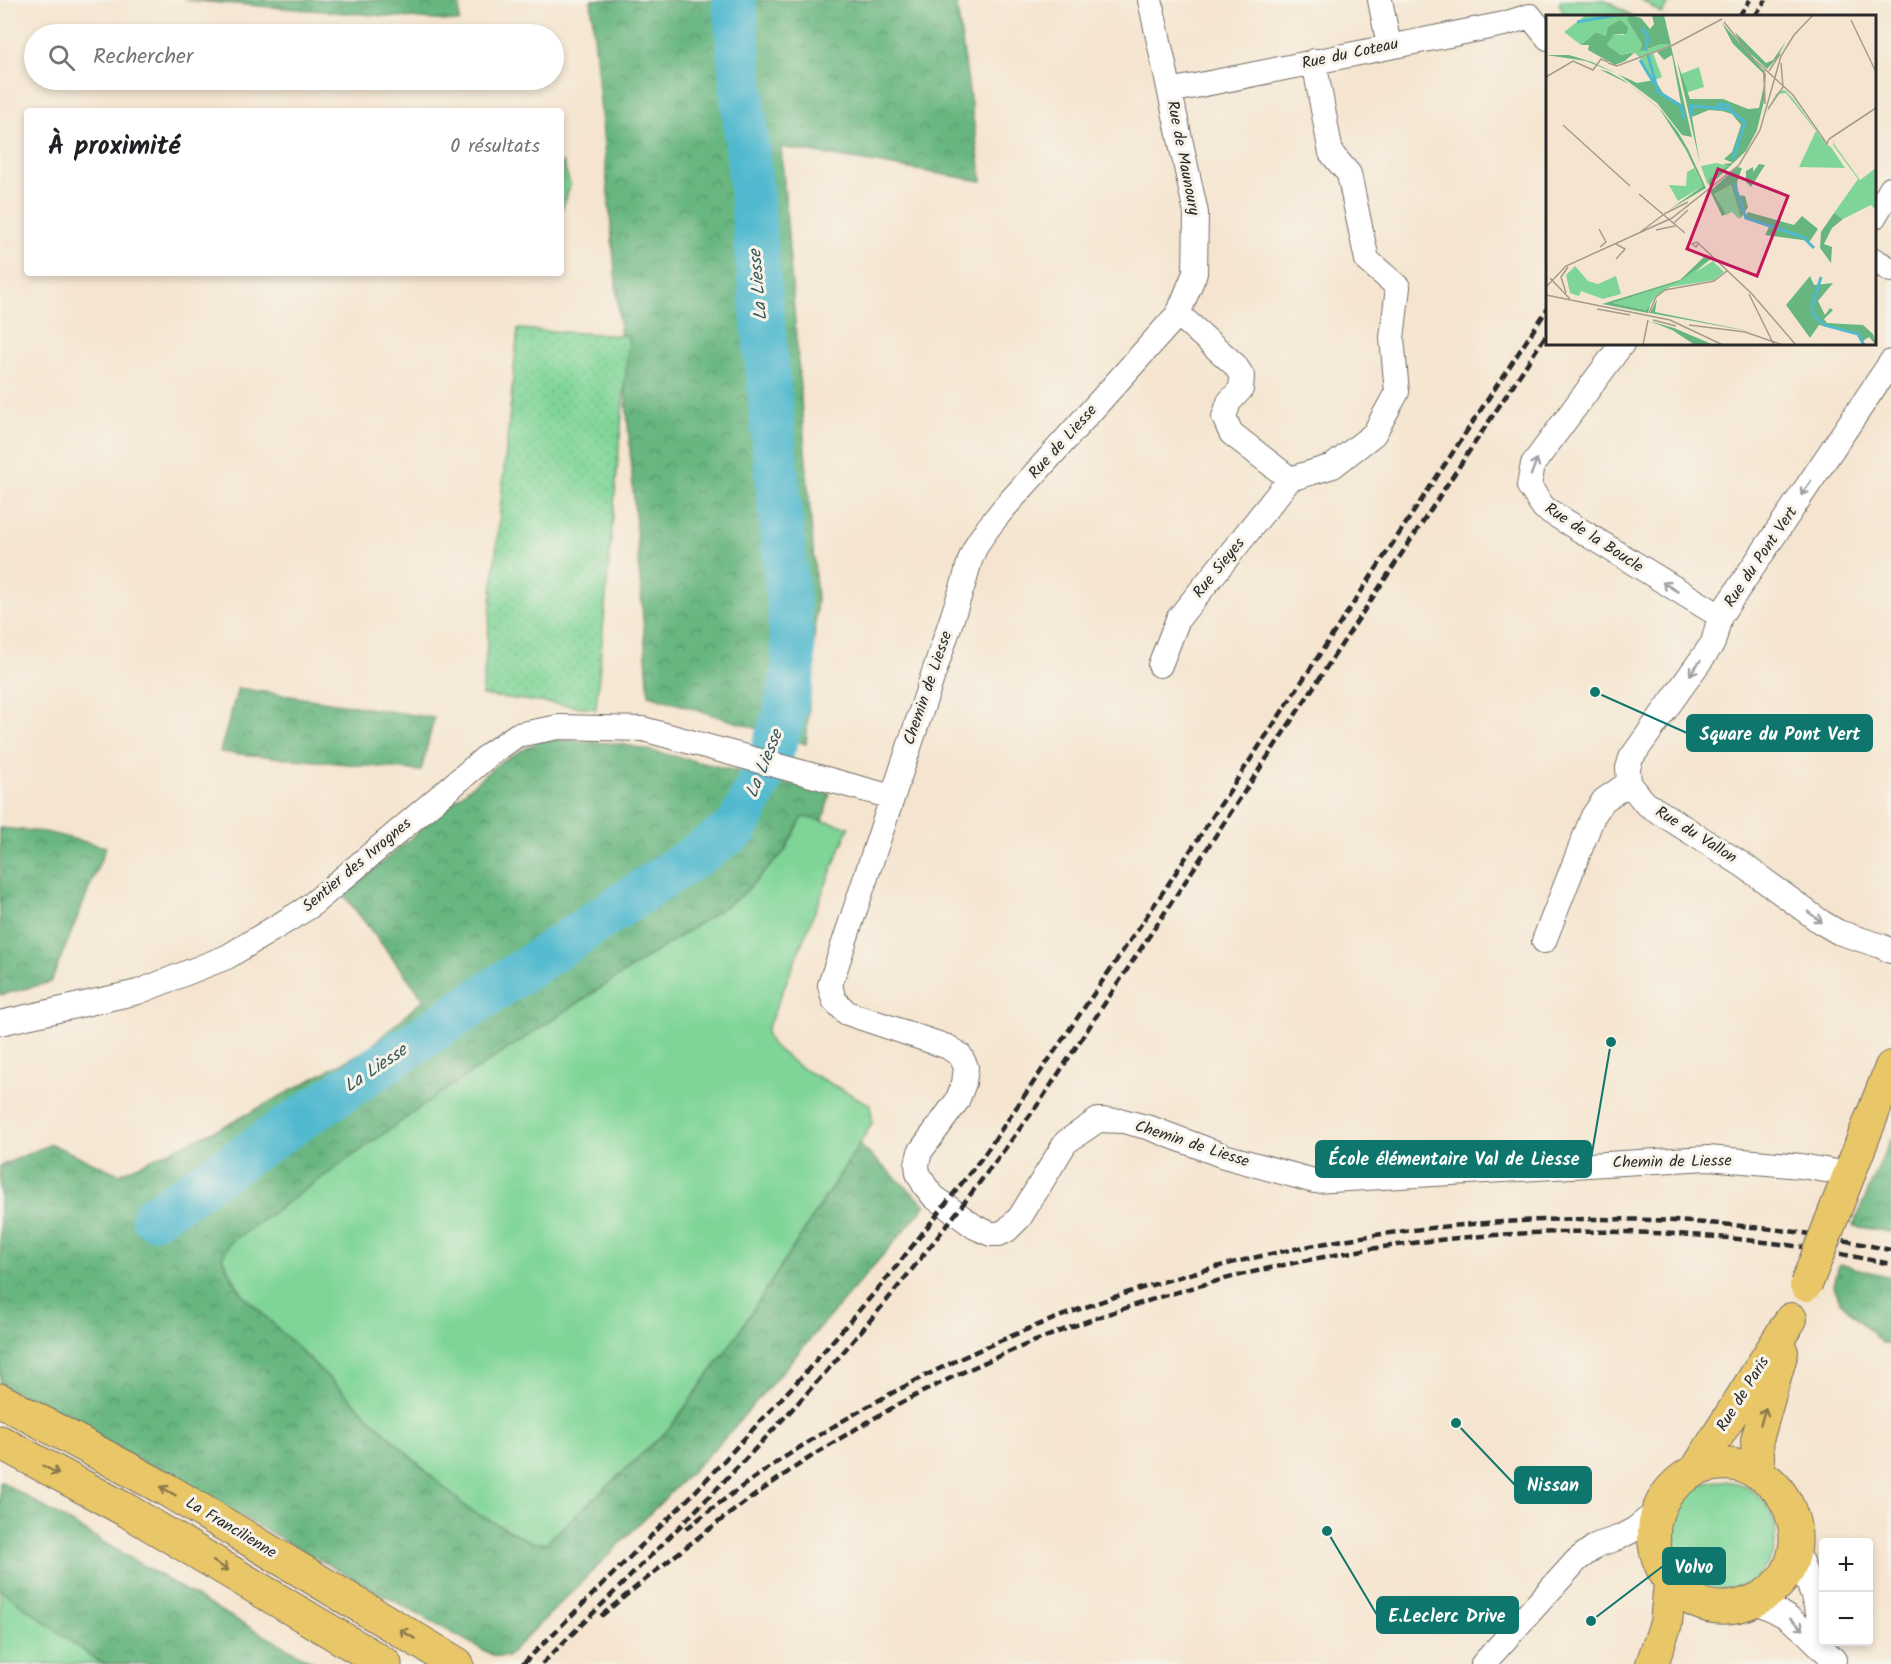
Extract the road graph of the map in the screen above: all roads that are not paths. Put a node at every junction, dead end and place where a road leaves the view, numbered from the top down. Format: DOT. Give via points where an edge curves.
graph roads {
  1 [pos="1150,0"];
  2 [pos="1380,0"];
  3 [pos="1531,8"];
  4 [pos="1546,34"];
  5 [pos="1389,46"];
  6 [pos="1314,62"];
  7 [pos="1170,91"];
  8 [pos="1891,189"];
  9 [pos="1876,215"];
  10 [pos="1876,261"];
  11 [pos="1891,270"];
  12 [pos="1178,314"];
  13 [pos="1621,345"];
  14 [pos="1891,362"];
  15 [pos="1290,479"];
  16 [pos="964,579"];
  17 [pos="1720,616"];
  18 [pos="1160,665"];
  19 [pos="1629,783"];
  20 [pos="892,797"];
  21 [pos="1544,941"];
  22 [pos="1891,951"];
  23 [pos="0,1023"];
  24 [pos="1891,1067"];
  25 [pos="1849,1174"];
  26 [pos="1791,1319"];
  27 [pos="0,1400"];
  28 [pos="0,1442"];
  29 [pos="1696,1470"];
  30 [pos="1759,1474"];
  31 [pos="1658,1511"];
  32 [pos="1618,1539"];
  33 [pos="1795,1544"];
  34 [pos="1664,1571"];
  35 [pos="1751,1601"];
  36 [pos="1719,1607"];
  37 [pos="1819,1614"];
  38 [pos="1833,1655"];
  39 [pos="385,1664"];
  40 [pos="458,1664"];
  41 [pos="1483,1664"];
  42 [pos="1652,1664"];
  43 [pos="1669,1664"];
  1 -- 7 [label="street, Rue de Maunoury"];
  2 -- 5 [label="street"];
  3 -- 4 [label="street"];
  3 -- 5 [label="street, Rue du Coteau" via="1504,24"];
  5 -- 6 [label="street, Rue du Coteau"];
  6 -- 7 [label="street, Rue du Coteau"];
  6 -- 15 [label="street" via="1331,153 1349,174 1367,260 1398,287 1392,338 1397,392 1374,434 1333,466"];
  7 -- 12 [label="street, Rue de Maunoury" via="1196,213 1195,273"];
  8 -- 9 [label="street"];
  10 -- 11 [label="street"];
  12 -- 15 [label="street" via="1235,365 1242,376 1241,389 1229,402 1224,417 1231,433"];
  12 -- 16 [label="street, Rue de Liesse" via="978,540 969,556"];
  17 -- 13 [label="street, Rue de la Boucle, one-way" via="1544,508 1529,486 1533,464"];
  14 -- 17 [label="street, Rue du Pont Vert, one-way"];
  15 -- 18 [label="street, Rue Sieyes" via="1178,619"];
  16 -- 20 [label="street, Chemin de Liesse"];
  17 -- 19 [label="street, Rue du Pont Vert, one-way" via="1713,644 1631,758"];
  19 -- 21 [label="street" via="1604,800 1593,816"];
  19 -- 22 [label="street, Rue du Vallon, one-way" via="1646,803 1721,850 1821,922"];
  20 -- 23 [label="street, Sentier des Ivrognes" via="643,729 559,727 517,735 309,907 227,957 138,992"];
  20 -- 25 [label="street, Chemin de Liesse" via="830,985 834,1000 847,1013 948,1047 960,1055 966,1067 964,1083 957,1101 920,1152 918,1173 934,1197 991,1234 1007,1230 1020,1217 1066,1142 1098,1120 1150,1128 1224,1156 1314,1180 1708,1158"];
  24 -- 25 [label="main road"];
  25 -- 26 [label="main road, Rue de Paris, bridge"];
  26 -- 29 [label="main road, Rue de Paris"];
  30 -- 26 [label="main road, Rue de Paris, one-way" via="1757,1440"];
  40 -- 27 [label="highway, La Francilienne, one-way" via="167,1490"];
  28 -- 39 [label="highway, one-way" via="126,1510"];
  29 -- 30 [label="main road, Rue de Paris" via="1724,1464"];
  29 -- 31 [label="main road, Rue de Paris" via="1672,1487"];
  30 -- 33 [label="main road, Rue de Paris" via="1788,1503 1794,1519"];
  31 -- 32 [label="street"];
  31 -- 34 [label="main road, Rue de Paris" via="1653,1539"];
  32 -- 34 [label="street" via="1643,1544"];
  32 -- 41 [label="street" via="1597,1545 1577,1560"];
  33 -- 35 [label="main road, Rue de Paris" via="1781,1579"];
  33 -- 37 [label="street"];
  34 -- 36 [label="main road, Rue de Paris" via="1692,1599"];
  34 -- 42 [label="main road, Rue de Paris" via="1665,1623"];
  35 -- 36 [label="main road, Rue de Paris"];
  35 -- 38 [label="street, one-way" via="1779,1611"];
  36 -- 43 [label="main road, Rue de Paris" via="1685,1628"];
}
